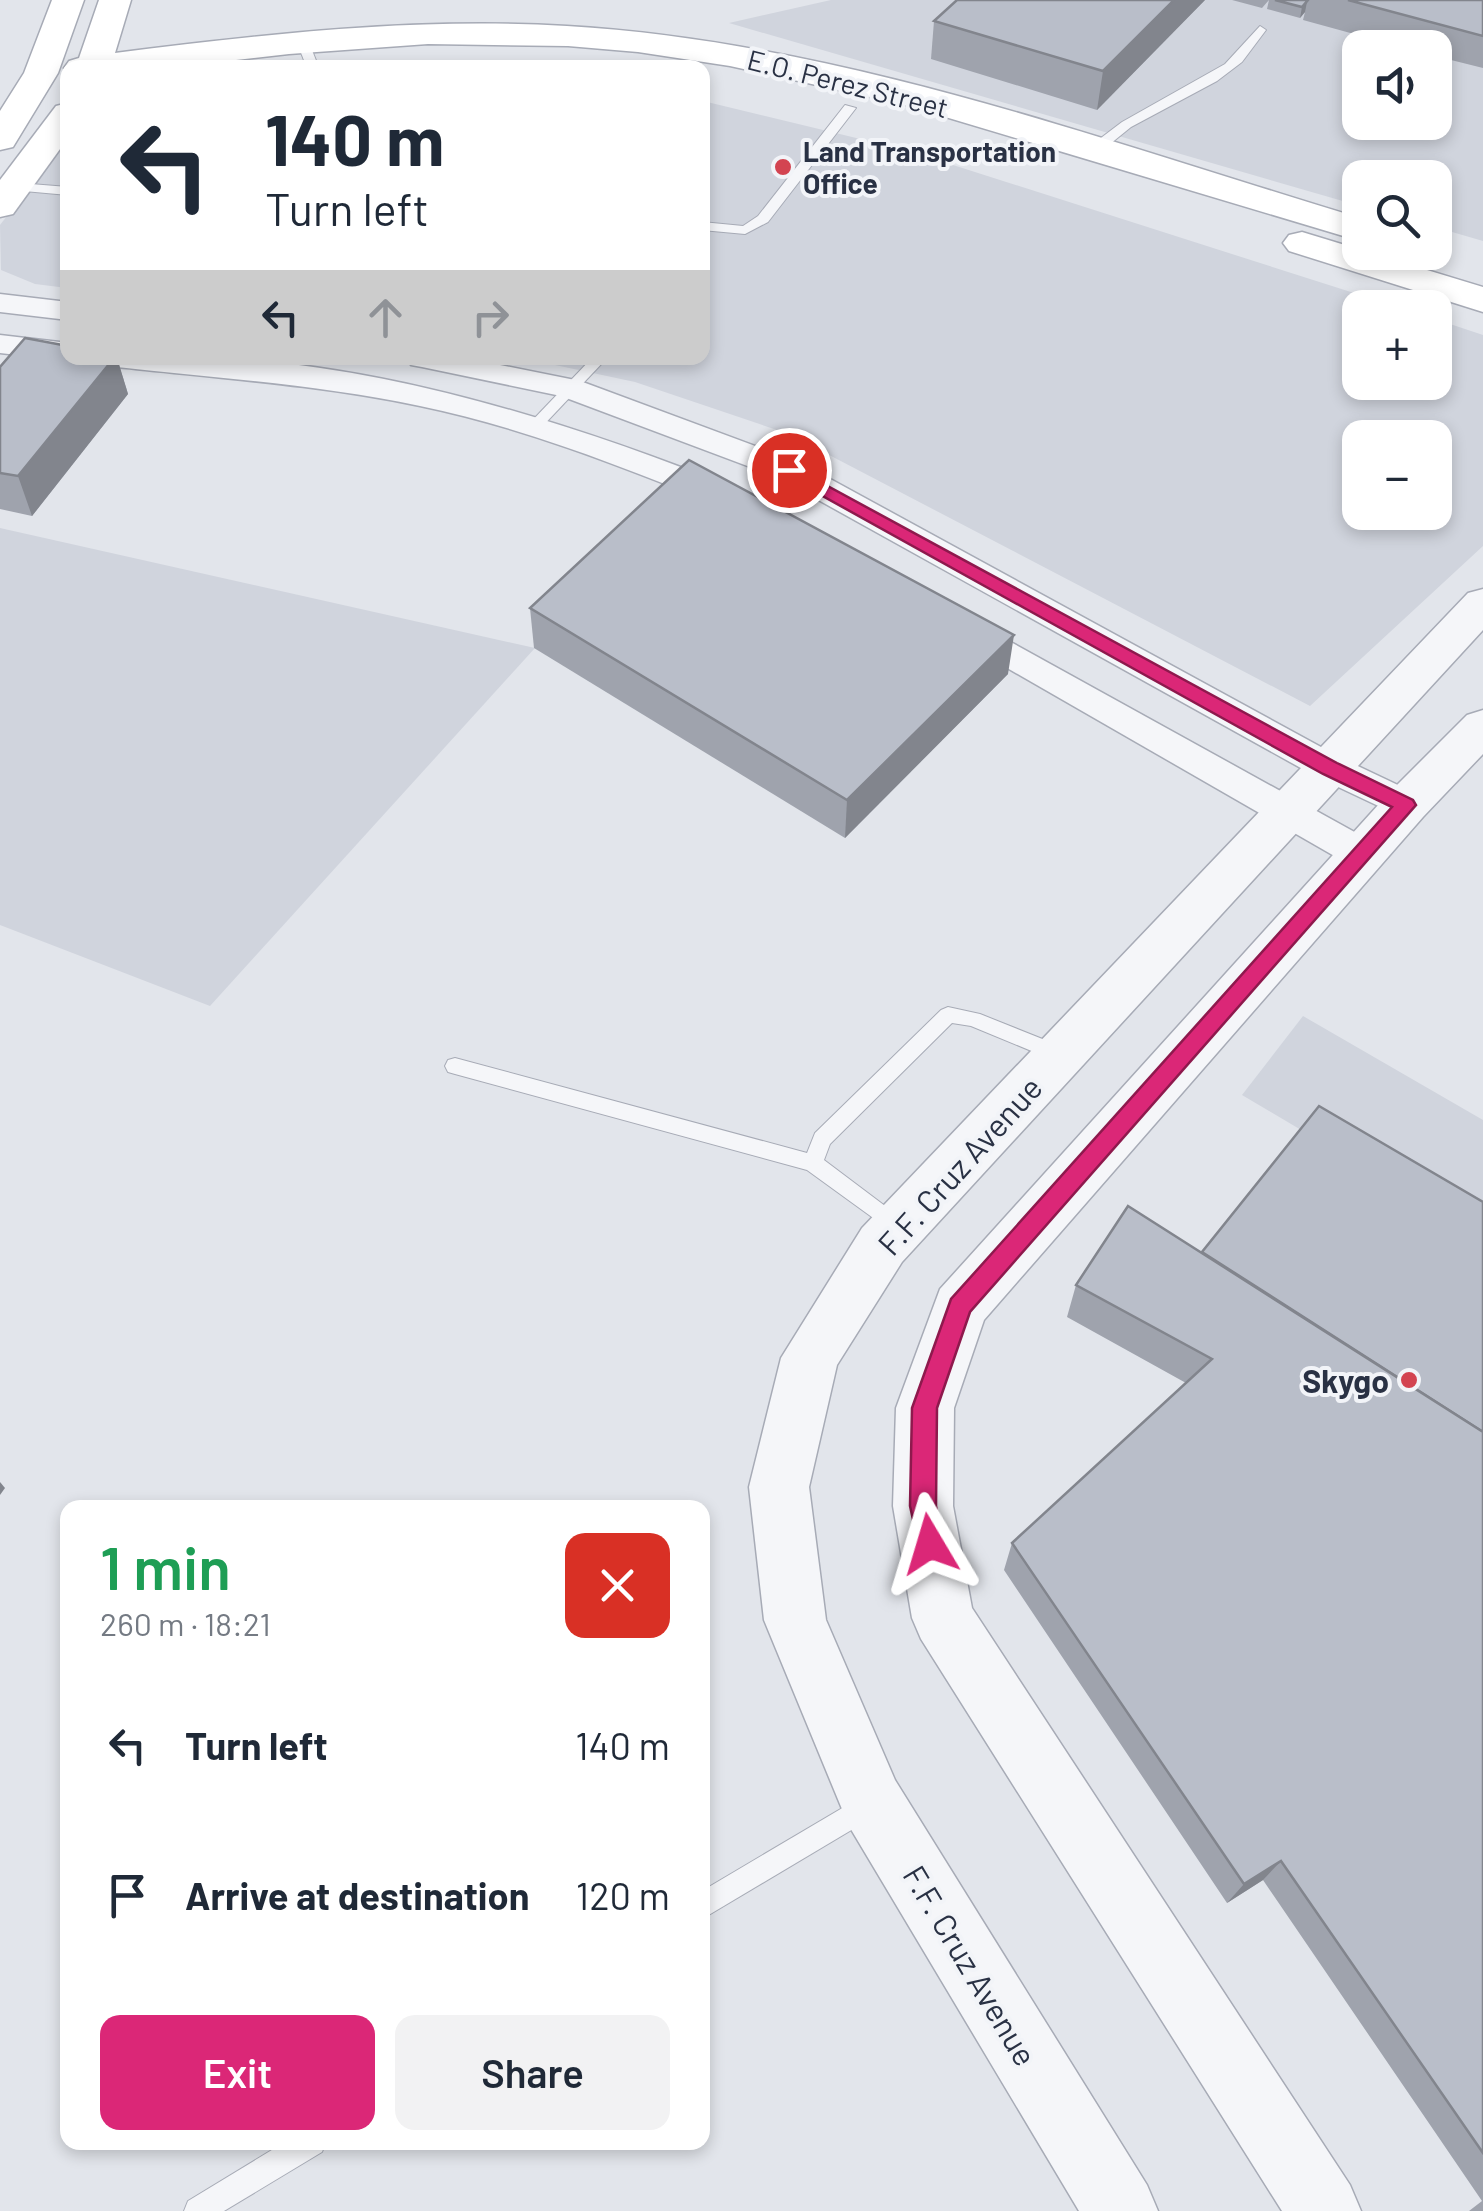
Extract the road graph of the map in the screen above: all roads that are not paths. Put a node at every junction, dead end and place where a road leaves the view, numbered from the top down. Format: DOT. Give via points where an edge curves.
graph roads {
  1 [pos="68,0"];
  2 [pos="114,0"];
  3 [pos="1260,30"];
  4 [pos="67,60"];
  5 [pos="76,60"];
  6 [pos="305,60"];
  7 [pos="512,60"];
  8 [pos="710,78"];
  9 [pos="60,81"];
  10 [pos="850,108"];
  11 [pos="60,124"];
  12 [pos="976,130"];
  13 [pos="0,139"];
  14 [pos="1094,150"];
  15 [pos="60,191"];
  16 [pos="9,196"];
  17 [pos="1342,225"];
  18 [pos="710,227"];
  19 [pos="1452,257"];
  20 [pos="1483,266"];
  21 [pos="1483,300"];
  22 [pos="0,302"];
  23 [pos="60,310"];
  24 [pos="0,344"];
  25 [pos="60,351"];
  26 [pos="179,365"];
  27 [pos="456,365"];
  28 [pos="593,365"];
  29 [pos="569,388"];
  30 [pos="532,428"];
  31 [pos="763,514"];
  32 [pos="1483,603"];
  33 [pos="932,610"];
  34 [pos="1483,726"];
  35 [pos="1330,768"];
  36 [pos="1288,813"];
  37 [pos="1385,830"];
  38 [pos="1060,1055"];
  39 [pos="456,1066"];
  40 [pos="813,1163"];
  41 [pos="898,1227"];
  42 [pos="872,1804"];
  43 [pos="710,1901"];
  44 [pos="299,2150"];
  45 [pos="198,2211"];
  46 [pos="1121,2211"];
  47 [pos="1324,2211"];
  1 -- 4 [label="main road"];
  2 -- 5 [label="main road"];
  3 -- 14 [label="lane" via="1233,64 1120,125"];
  6 -- 7 [label="main road, E.O. Perez Street"];
  6 -- 12 [label="main road, E.O. Perez Street" via="494,34 633,41 876,86"];
  8 -- 10 [label="main road, E.O. Perez Street"];
  9 -- 13 [label="main road"];
  10 -- 12 [label="main road, E.O. Perez Street"];
  10 -- 18 [label="lane" via="764,219 745,230"];
  11 -- 16 [label="main road"];
  12 -- 14 [label="main road, E.O. Perez Street"];
  12 -- 21 [label="main road, E.O. Perez Street"];
  14 -- 17 [label="main road, E.O. Perez Street"];
  15 -- 16 [label="lane"];
  19 -- 20 [label="main road"];
  22 -- 23 [label="street"];
  24 -- 25 [label="street"];
  26 -- 30 [label="street" via="356,385"];
  27 -- 29 [label="street"];
  28 -- 29 [label="lane"];
  29 -- 30 [label="lane"];
  29 -- 35 [label="street" via="789,470"];
  30 -- 31 [label="street" via="632,458"];
  32 -- 35 [label="street, F.F. Cruz Avenue"];
  33 -- 36 [label="street"];
  34 -- 37 [label="street"];
  35 -- 36 [label="street, F.F. Cruz Avenue"];
  35 -- 37 [label="street"];
  36 -- 37 [label="street"];
  36 -- 38 [label="street, F.F. Cruz Avenue"];
  37 -- 47 [label="street" via="960,1306 925,1408 923,1506 943,1618"];
  38 -- 40 [label="lane" via="948,1015 822,1139"];
  38 -- 41 [label="street, F.F. Cruz Avenue"];
  39 -- 40 [label="lane"];
  40 -- 41 [label="lane"];
  41 -- 42 [label="street, F.F. Cruz Avenue" via="810,1358 779,1487 796,1620"];
  42 -- 43 [label="lane"];
  42 -- 46 [label="street, F.F. Cruz Avenue"];
  44 -- 45 [label="lane"];
}
